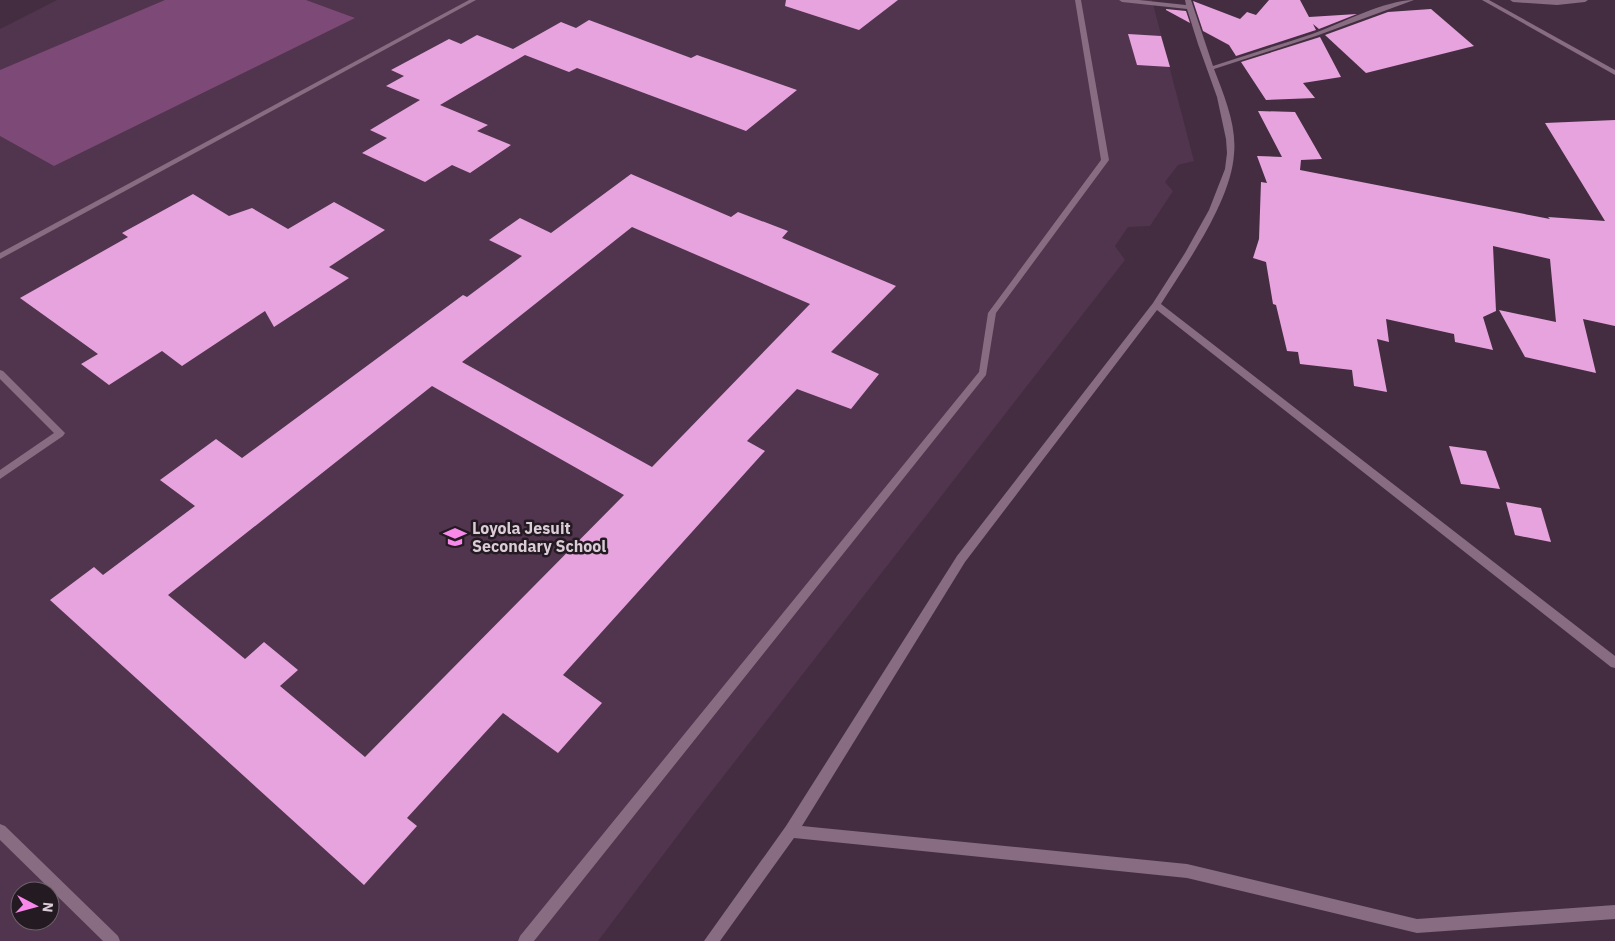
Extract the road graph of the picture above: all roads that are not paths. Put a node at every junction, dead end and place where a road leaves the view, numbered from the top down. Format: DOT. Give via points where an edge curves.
graph roads {
  1 [pos="473,0"];
  2 [pos="1078,0"];
  3 [pos="1122,0"];
  4 [pos="1411,0"];
  5 [pos="1485,0"];
  6 [pos="1513,0"];
  7 [pos="1585,0"];
  8 [pos="1189,4"];
  9 [pos="1212,68"];
  10 [pos="1615,74"];
  11 [pos="0,256"];
  12 [pos="1156,306"];
  13 [pos="0,373"];
  14 [pos="0,474"];
  15 [pos="1615,663"];
  16 [pos="0,831"];
  17 [pos="791,831"];
  18 [pos="1615,912"];
  19 [pos="113,941"];
  20 [pos="525,941"];
  21 [pos="711,941"];
  1 -- 11 [label="street"];
  2 -- 20 [label="street" via="1105,160 992,313 983,373"];
  3 -- 8 [label="street"];
  4 -- 9 [label="street" via="1314,36"];
  5 -- 10 [label="street"];
  6 -- 7 [label="street" via="1557,3"];
  8 -- 9 [label="street"];
  9 -- 12 [label="street" via="1228,127 1231,155 1227,178 1184,262"];
  12 -- 15 [label="street"];
  12 -- 17 [label="street" via="961,559"];
  13 -- 14 [label="street" via="60,433"];
  16 -- 19 [label="street"];
  17 -- 18 [label="street" via="1188,872 1417,926"];
  17 -- 21 [label="street"];
}
